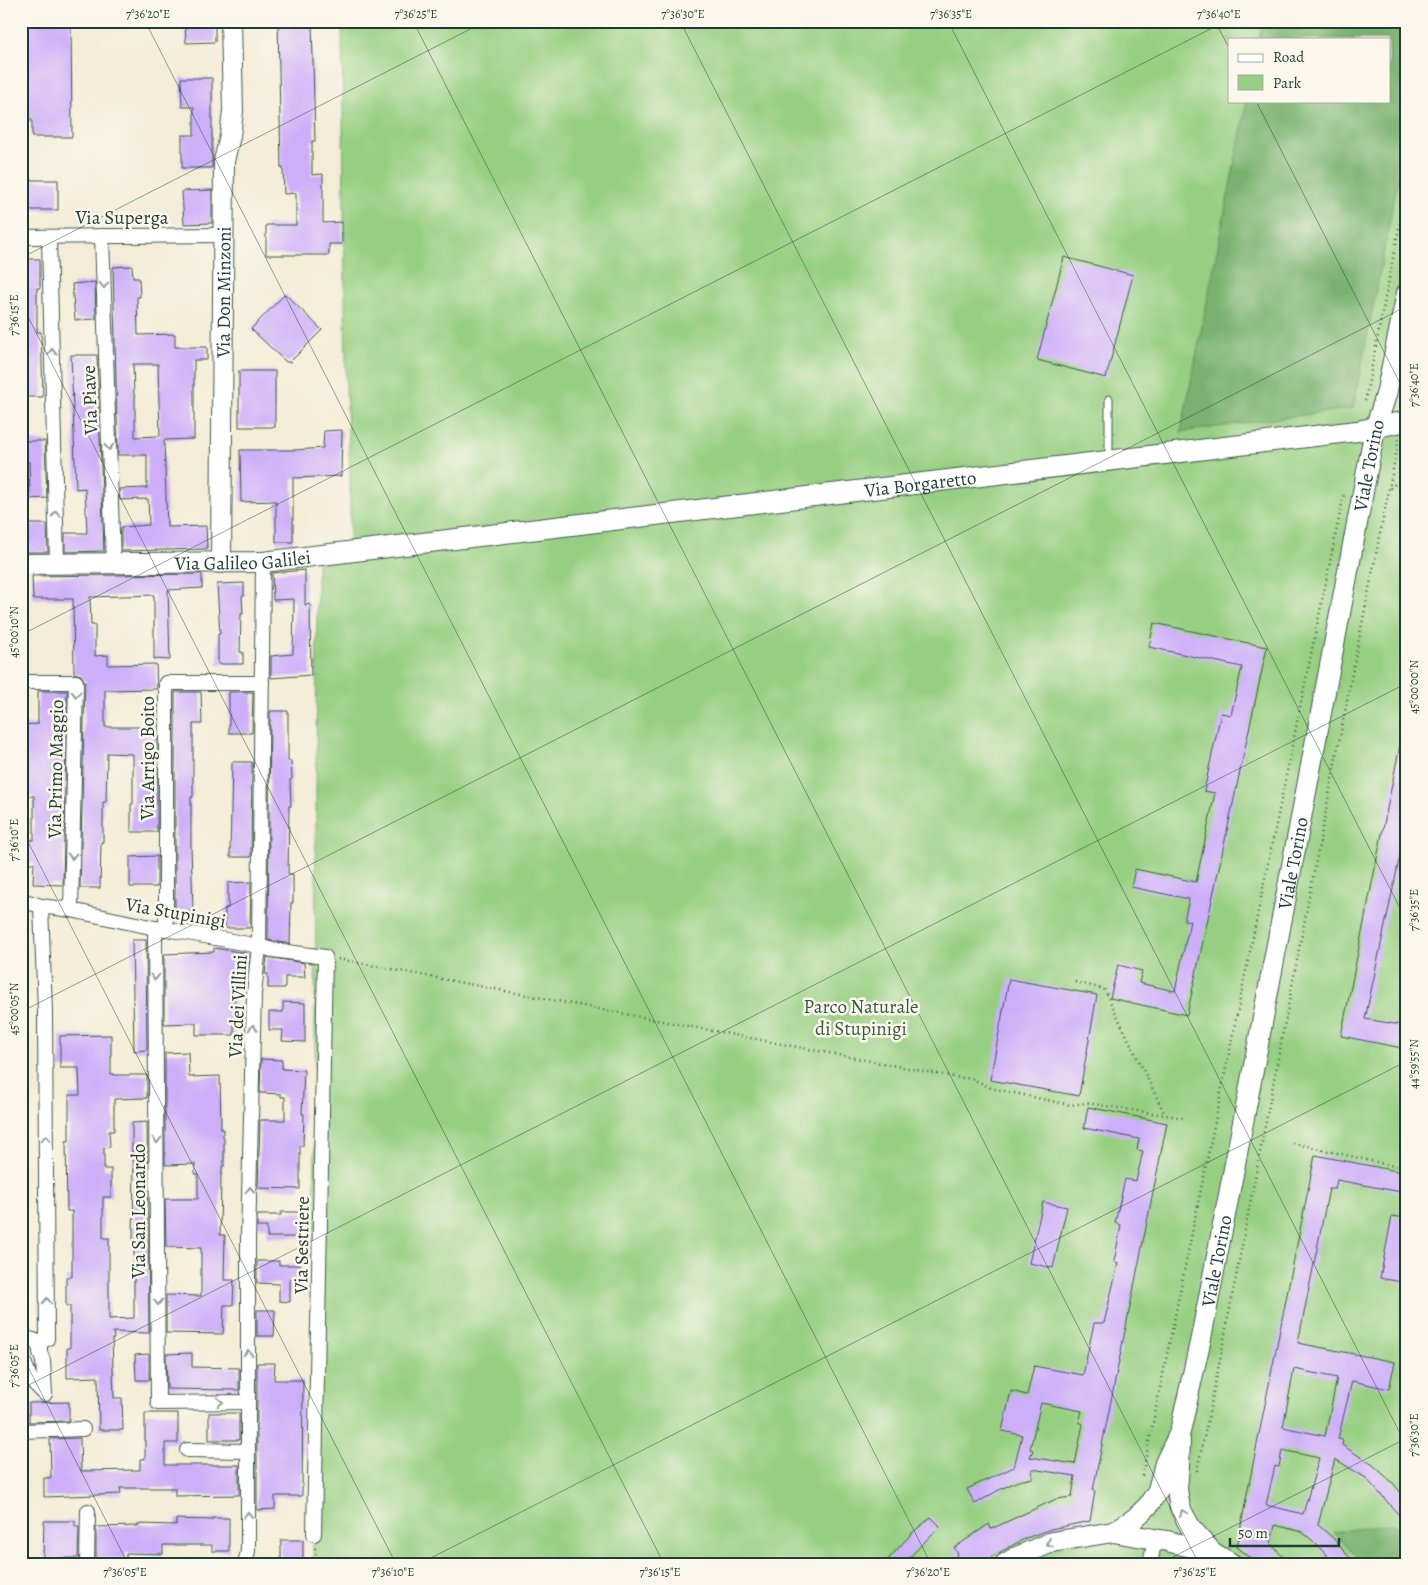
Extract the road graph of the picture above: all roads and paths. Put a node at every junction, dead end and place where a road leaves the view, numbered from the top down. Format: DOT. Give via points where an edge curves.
graph roads {
  1 [pos="231,21"];
  2 [pos="1407,187"];
  3 [pos="223,235"];
  4 [pos="102,236"];
  5 [pos="21,237"];
  6 [pos="49,237"];
  7 [pos="1407,293"];
  8 [pos="1109,399"];
  9 [pos="1363,406"];
  10 [pos="1405,422"];
  11 [pos="1375,429"];
  12 [pos="1108,462"];
  13 [pos="1407,475"];
  14 [pos="1390,488"];
  15 [pos="1345,489"];
  16 [pos="465,539"];
  17 [pos="263,562"];
  18 [pos="57,563"];
  19 [pos="113,563"];
  20 [pos="222,563"];
  21 [pos="21,564"];
  22 [pos="21,682"];
  23 [pos="262,683"];
  24 [pos="21,900"];
  25 [pos="41,906"];
  26 [pos="71,910"];
  27 [pos="161,929"];
  28 [pos="259,946"];
  29 [pos="324,957"];
  30 [pos="1075,982"];
  31 [pos="1165,1115"];
  32 [pos="1184,1118"];
  33 [pos="1294,1143"];
  34 [pos="1407,1169"];
  35 [pos="29,1342"];
  36 [pos="23,1362"];
  37 [pos="248,1402"];
  38 [pos="83,1429"];
  39 [pos="21,1431"];
  40 [pos="1180,1432"];
  41 [pos="187,1450"];
  42 [pos="247,1451"];
  43 [pos="1142,1476"];
  44 [pos="1194,1477"];
  45 [pos="88,1511"];
  46 [pos="1113,1532"];
  47 [pos="314,1534"];
  48 [pos="1155,1539"];
  49 [pos="1212,1552"];
  50 [pos="87,1564"];
  51 [pos="245,1564"];
  52 [pos="1005,1564"];
  53 [pos="1150,1564"];
  54 [pos="1232,1564"];
  1 -- 3 [label="street, Via Don Minzoni" via="233,111 224,161"];
  2 -- 9 [label="path"];
  3 -- 4 [label="street, Via Superga"];
  3 -- 20 [label="street, Via Don Minzoni"];
  4 -- 6 [label="street, Via Superga"];
  4 -- 19 [label="street, Via Piave, one-way"];
  5 -- 6 [label="street, Via Superga"];
  18 -- 6 [label="street, one-way"];
  7 -- 11 [label="street, Viale Torino" via="1386,395"];
  8 -- 12 [label="lane"];
  10 -- 11 [label="street, Via Borgaretto"];
  10 -- 14 [label="path" via="1396,450"];
  11 -- 12 [label="street, Via Borgaretto"];
  11 -- 40 [label="street, Viale Torino" via="1247,1102"];
  12 -- 16 [label="street, Via Borgaretto"];
  13 -- 14 [label="path"];
  14 -- 44 [label="path" via="1217,1375"];
  15 -- 43 [label="path"];
  16 -- 17 [label="street, Via Galileo Galilei"];
  17 -- 20 [label="street, Via Galileo Galilei"];
  17 -- 23 [label="street, Via dei Villini"];
  18 -- 19 [label="street, Via Galileo Galilei"];
  18 -- 21 [label="street, Via Galileo Galilei"];
  19 -- 20 [label="street, Via Galileo Galilei"];
  22 -- 26 [label="street, Via Primo Maggio, one-way" via="76,682"];
  23 -- 27 [label="street, Via Arrigo Boito" via="166,683"];
  23 -- 28 [label="street, Via dei Villini"];
  24 -- 25 [label="street, Via Stupinigi"];
  25 -- 26 [label="street, Via Stupinigi"];
  35 -- 25 [label="street, one-way" via="47,1339 45,1011"];
  26 -- 27 [label="street, Via Stupinigi"];
  27 -- 28 [label="street, Via Stupinigi"];
  27 -- 37 [label="street, Via San Leonardo, one-way" via="158,1403"];
  28 -- 29 [label="street, Via Stupinigi"];
  37 -- 28 [label="street, Via dei Villini, one-way" via="248,1240 254,994"];
  29 -- 31 [label="path" via="973,1079 991,1088 1070,1105 1087,1103"];
  29 -- 47 [label="street, Via Sestriere"];
  30 -- 31 [label="path" via="1104,989"];
  31 -- 32 [label="path"];
  33 -- 34 [label="path"];
  35 -- 36 [label="street" via="38,1356 33,1362"];
  35 -- 36 [label="street" via="43,1361 44,1394 31,1380"];
  37 -- 42 [label="street, Via dei Villini"];
  38 -- 39 [label="street"];
  40 -- 46 [label="street" via="1165,1463 1158,1490 1148,1506"];
  49 -- 40 [label="street, one-way" via="1191,1528 1180,1508 1177,1489"];
  41 -- 42 [label="street"];
  51 -- 42 [label="street, Via dei Villini, one-way" via="248,1551"];
  45 -- 50 [label="street"];
  46 -- 48 [label="street"];
  46 -- 52 [label="street, one-way" via="1052,1542"];
  48 -- 49 [label="street"];
  48 -- 53 [label="street"];
  49 -- 54 [label="street"];
}
